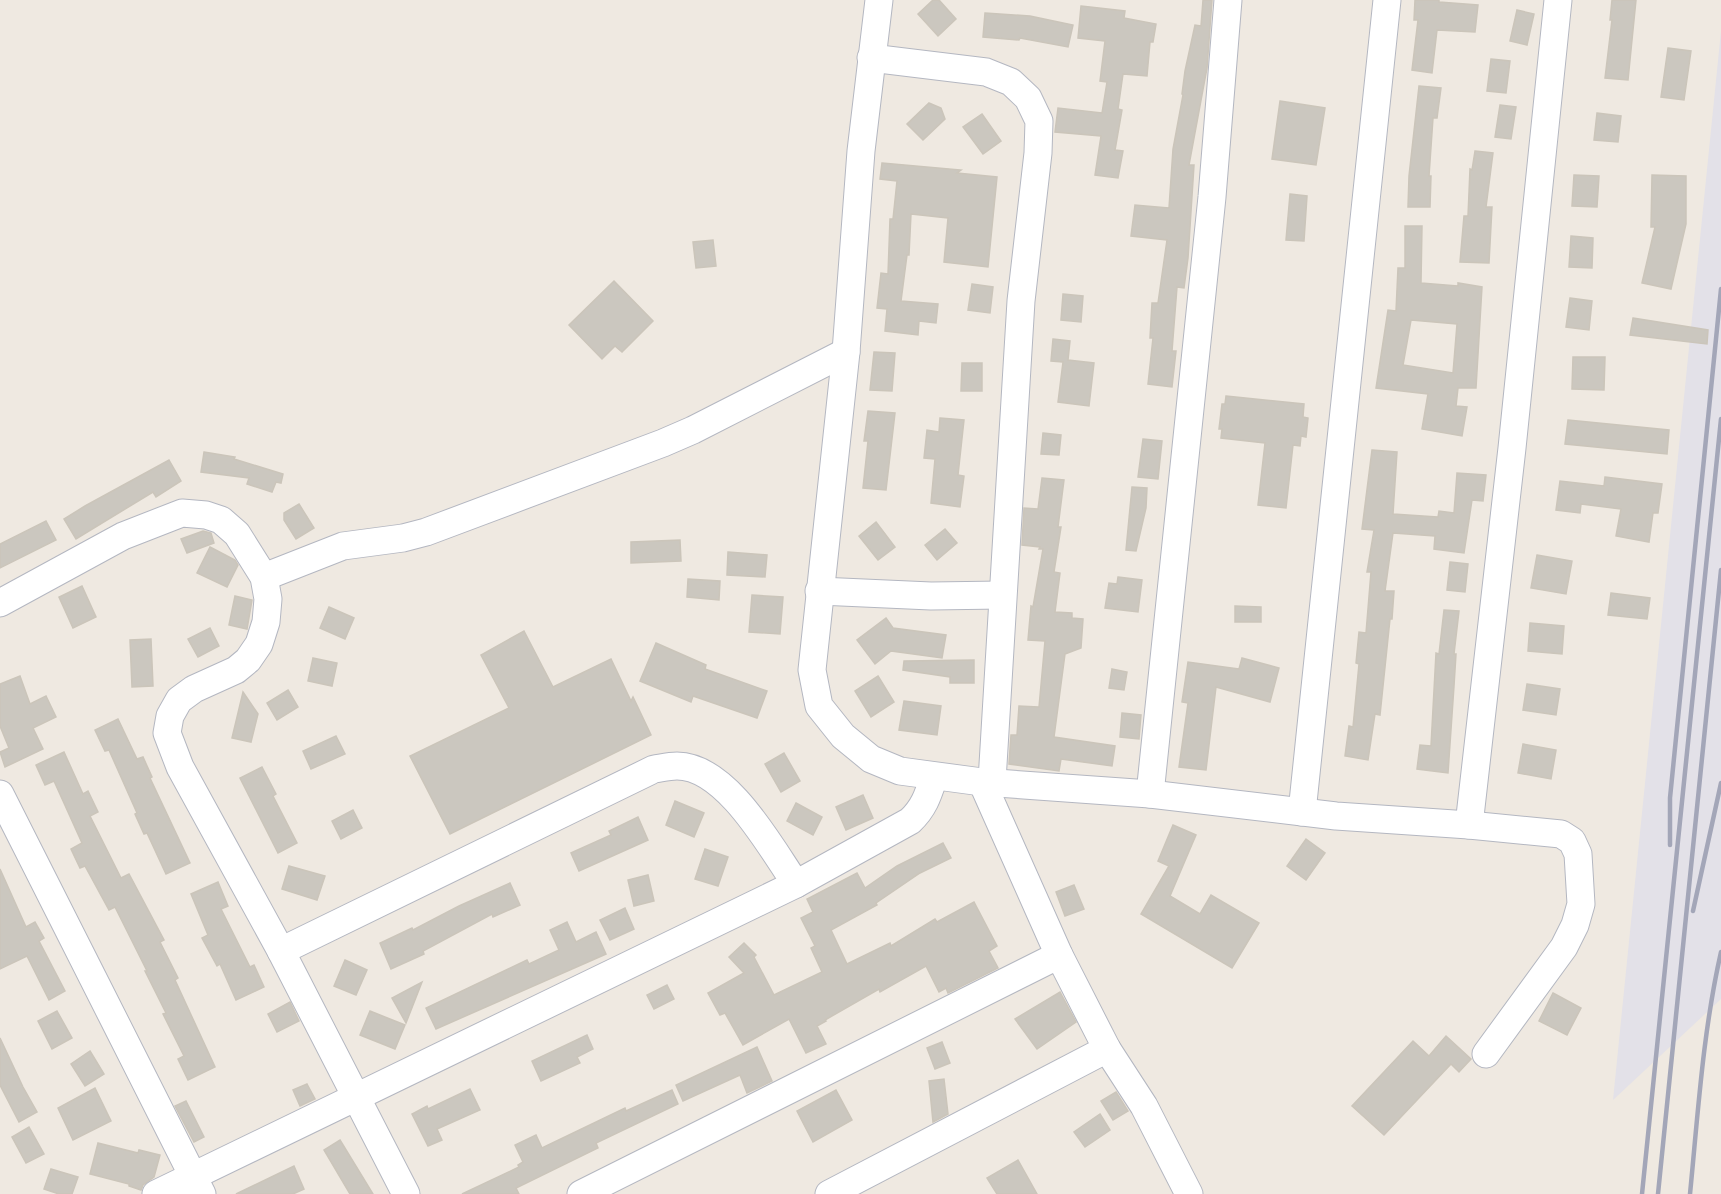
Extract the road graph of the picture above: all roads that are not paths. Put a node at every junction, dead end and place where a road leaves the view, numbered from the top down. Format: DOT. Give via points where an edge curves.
graph roads {
  1 [pos="879,0"];
  2 [pos="1228,0"];
  3 [pos="1387,0"];
  4 [pos="1558,0"];
  5 [pos="871,58"];
  6 [pos="846,352"];
  7 [pos="264,577"];
  8 [pos="819,591"];
  9 [pos="1002,595"];
  10 [pos="0,603"];
  11 [pos="934,777"];
  12 [pos="987,782"];
  13 [pos="1150,794"];
  14 [pos="0,795"];
  15 [pos="1302,812"];
  16 [pos="1469,825"];
  17 [pos="796,884"];
  18 [pos="281,951"];
  19 [pos="1059,954"];
  20 [pos="1107,1048"];
  21 [pos="1486,1054"];
  22 [pos="358,1097"];
  23 [pos="198,1185"];
  24 [pos="156,1194"];
  25 [pos="406,1194"];
  26 [pos="581,1194"];
  27 [pos="829,1194"];
  28 [pos="1189,1194"];
  1 -- 5 [label="street"];
  2 -- 13 [label="street" via="1212,197"];
  3 -- 15 [label="street"];
  4 -- 16 [label="street"];
  5 -- 6 [label="street"];
  5 -- 9 [label="street" via="986,72 1011,82 1028,98 1039,121 1021,301"];
  6 -- 7 [label="street" via="663,443 426,532 344,546"];
  6 -- 8 [label="street"];
  7 -- 10 [label="street" via="237,534 221,520 206,514 182,513 123,536"];
  7 -- 18 [label="street" via="268,599 259,644 236,670 179,700 167,733 180,767"];
  8 -- 9 [label="street"];
  8 -- 11 [label="street" via="812,670 819,706 843,735 871,759 900,771"];
  9 -- 12 [label="street"];
  11 -- 12 [label="street"];
  11 -- 17 [label="street" via="926,801 910,822"];
  12 -- 13 [label="street"];
  12 -- 19 [label="street"];
  13 -- 15 [label="street"];
  14 -- 23 [label="street"];
  15 -- 16 [label="street"];
  16 -- 21 [label="street" via="1561,834 1572,841 1578,854 1581,904 1575,925 1564,947"];
  17 -- 18 [label="street" via="743,807 723,786 704,773 679,766 654,769"];
  17 -- 22 [label="street"];
  18 -- 22 [label="street"];
  19 -- 20 [label="street"];
  19 -- 26 [label="street"];
  20 -- 27 [label="street"];
  20 -- 28 [label="street" via="1144,1106"];
  22 -- 23 [label="street"];
  22 -- 25 [label="street"];
  23 -- 24 [label="street"];
}
